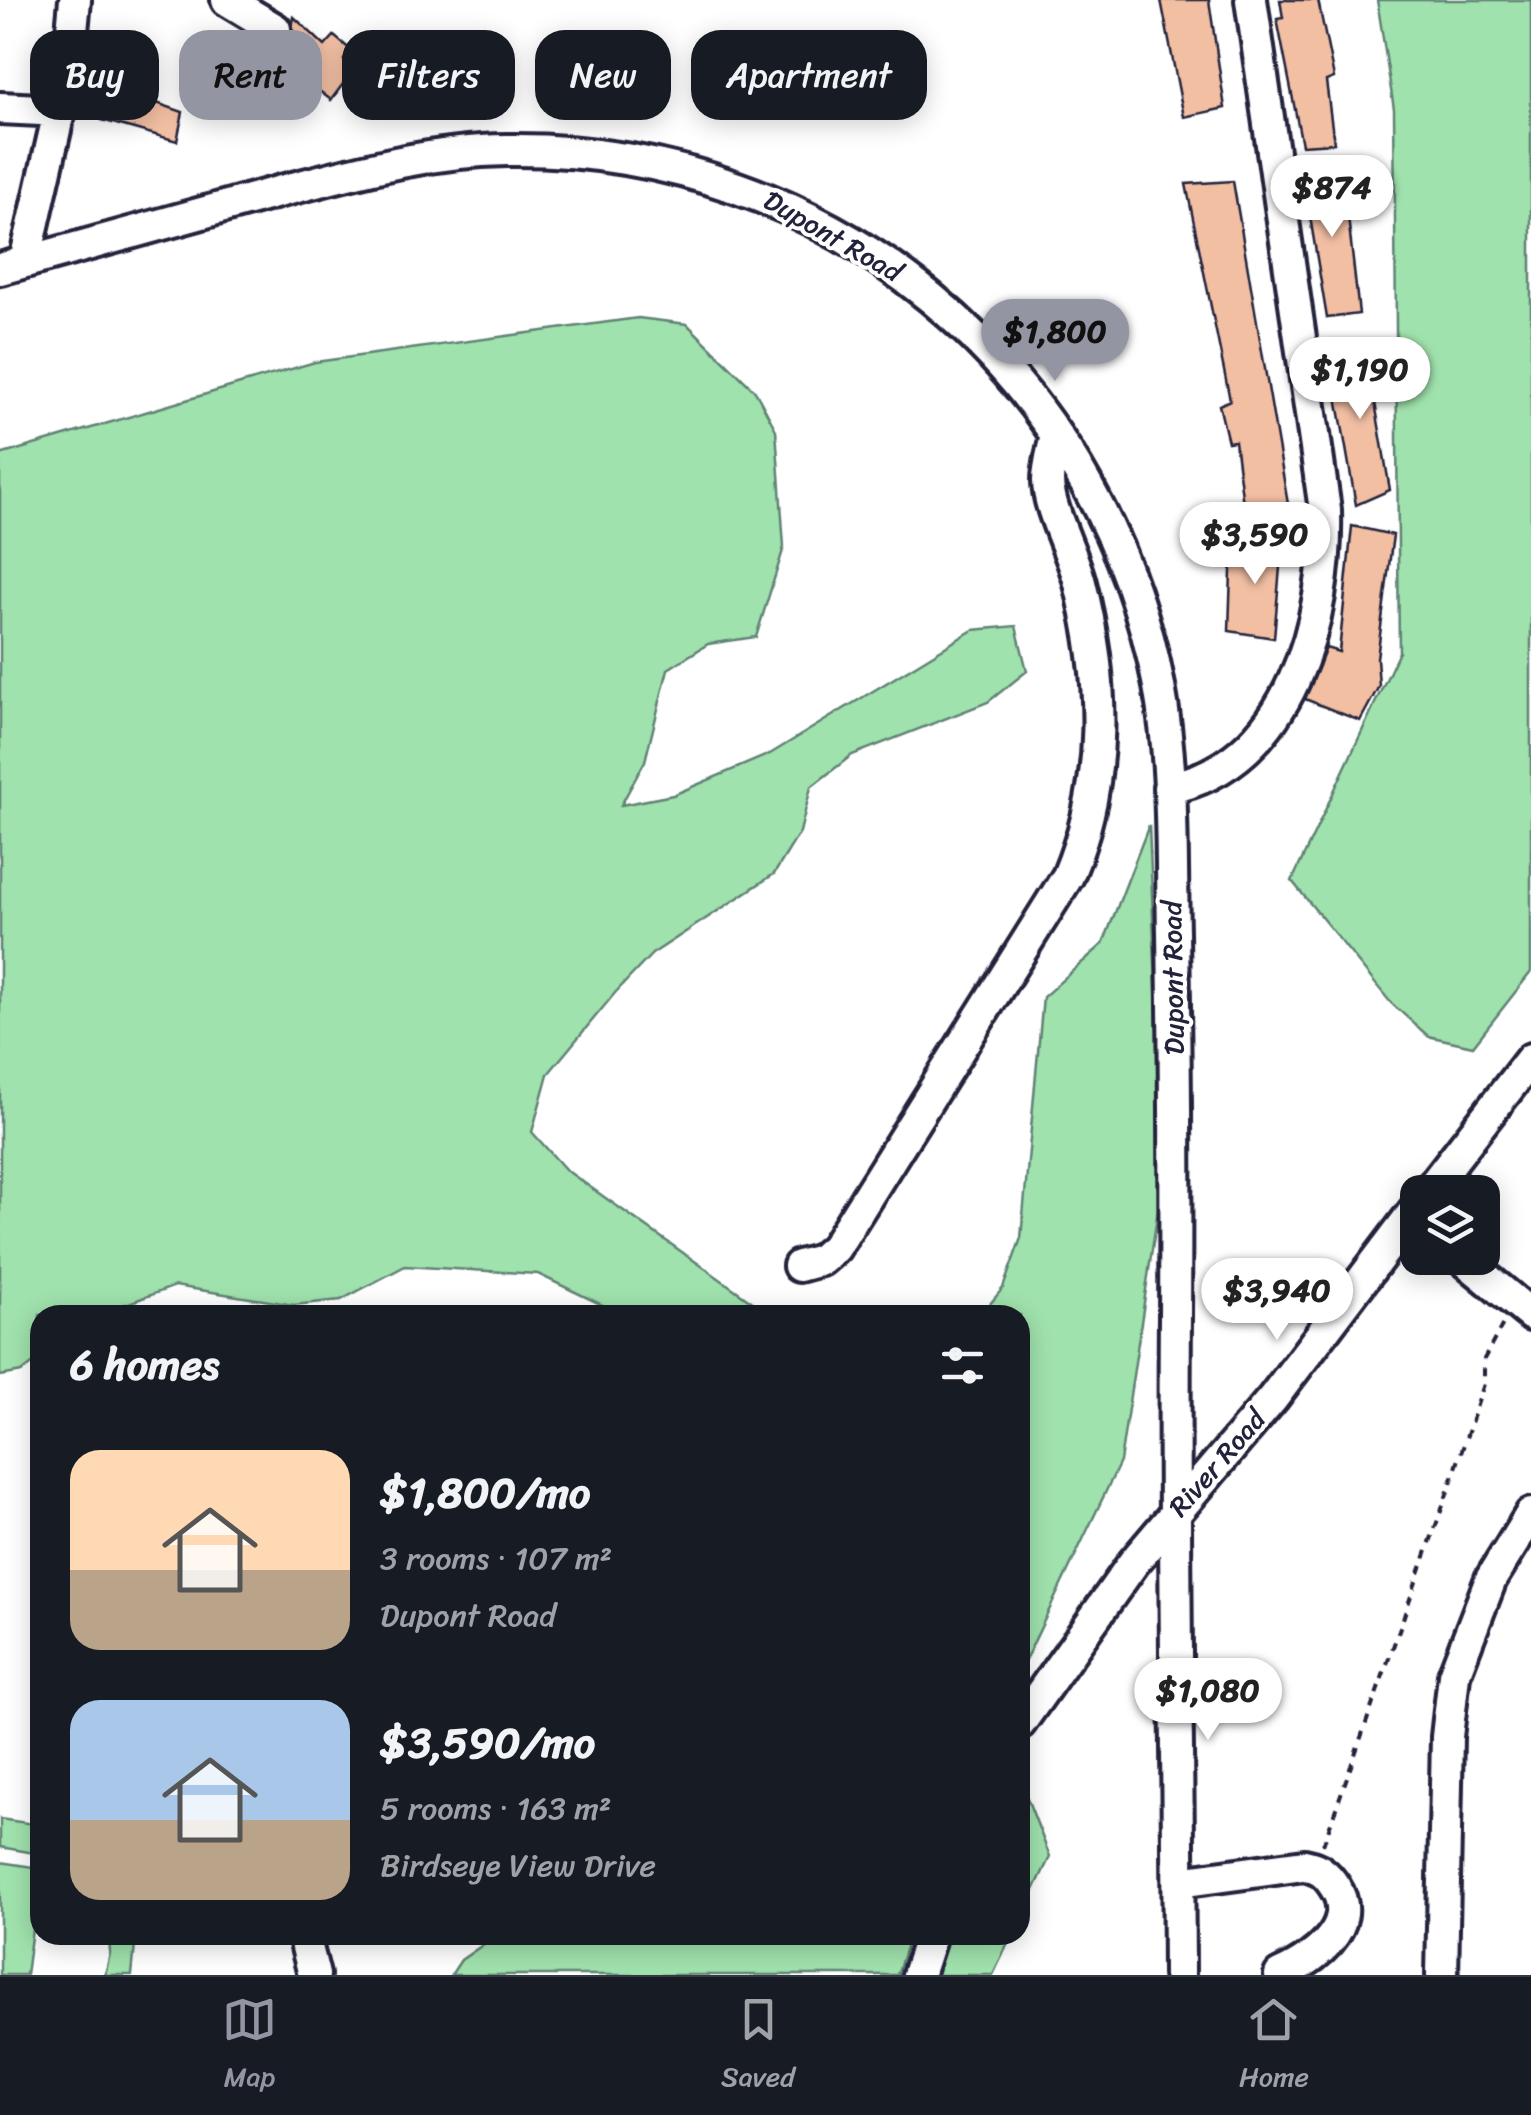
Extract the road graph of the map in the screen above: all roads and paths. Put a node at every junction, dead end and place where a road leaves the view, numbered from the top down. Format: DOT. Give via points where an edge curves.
graph roads {
  1 [pos="75,0"];
  2 [pos="226,0"];
  3 [pos="1252,0"];
  4 [pos="275,29"];
  5 [pos="71,30"];
  6 [pos="0,108"];
  7 [pos="30,109"];
  8 [pos="58,120"];
  9 [pos="13,265"];
  10 [pos="1056,435"];
  11 [pos="1170,788"];
  12 [pos="1531,1059"];
  13 [pos="1443,1175"];
  14 [pos="1400,1232"];
  15 [pos="800,1266"];
  16 [pos="1483,1275"];
  17 [pos="1523,1308"];
  18 [pos="1173,1512"];
  19 [pos="1531,1514"];
  20 [pos="1030,1709"];
  21 [pos="1311,1867"];
  22 [pos="1179,1882"];
  23 [pos="306,1945"];
  24 [pos="928,1945"];
  25 [pos="314,1975"];
  26 [pos="918,1975"];
  27 [pos="1179,1975"];
  28 [pos="1280,1975"];
  29 [pos="1442,1975"];
  1 -- 5 [label="street"];
  2 -- 4 [label="street"];
  3 -- 11 [label="street" via="1326,546 1308,650 1282,704 1214,774"];
  6 -- 7 [label="street"];
  8 -- 9 [label="street"];
  9 -- 10 [label="street, Dupont Road" via="410,159 506,150 630,160 754,191 892,264 983,344"];
  10 -- 11 [label="street, Dupont Road" via="1100,509 1134,587 1159,686"];
  10 -- 15 [label="street" via="1047,483 1081,586 1102,705 1085,835 1068,876 835,1248"];
  11 -- 18 [label="street, Dupont Road"];
  12 -- 13 [label="street, River Road"];
  14 -- 18 [label="street, River Road" via="1274,1398"];
  16 -- 17 [label="street"];
  17 -- 21 [label="path" via="1484,1359 1484,1384 1452,1480 1332,1829"];
  18 -- 20 [label="street, River Road"];
  18 -- 22 [label="street, Dupont Road"];
  19 -- 29 [label="street" via="1491,1580 1454,1675 1446,1737"];
  21 -- 22 [label="street"];
  21 -- 28 [label="street" via="1338,1890 1343,1914 1330,1940 1306,1963"];
  22 -- 27 [label="street, Dupont Road"];
  23 -- 25 [label="street"];
  24 -- 26 [label="street"];
}
